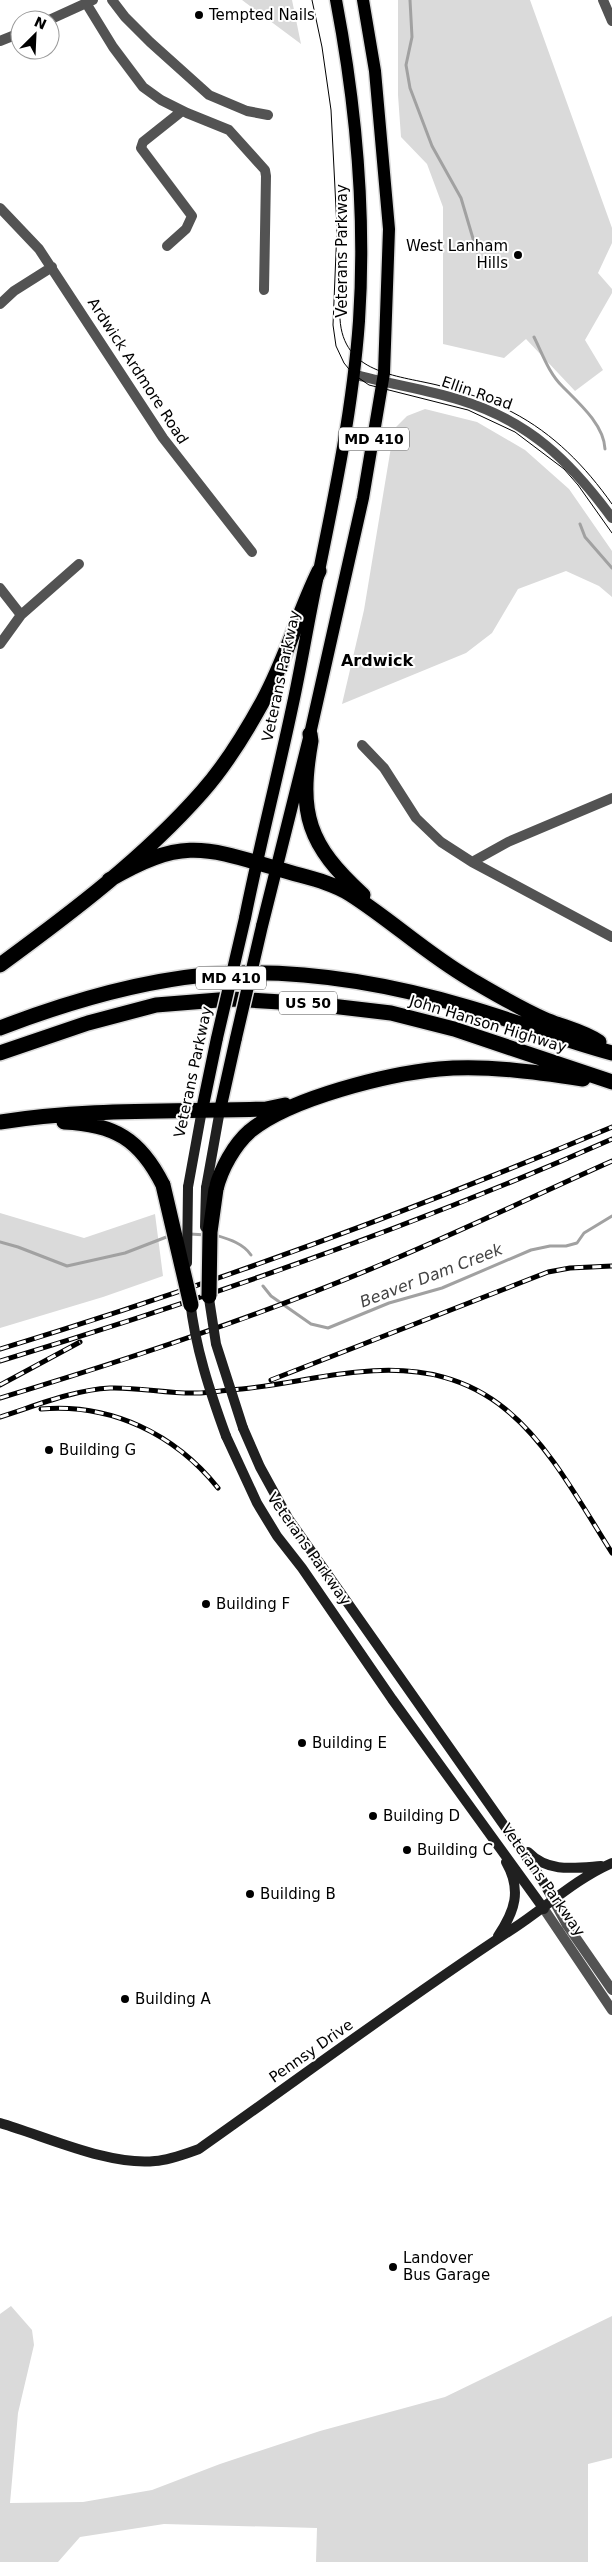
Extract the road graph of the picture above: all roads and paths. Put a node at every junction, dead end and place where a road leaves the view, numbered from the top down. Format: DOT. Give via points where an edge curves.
graph roads {
  1 [pos="112,0"];
  2 [pos="336,0"];
  3 [pos="363,0"];
  4 [pos="603,0"];
  5 [pos="89,2"];
  6 [pos="60,15"];
  7 [pos="612,21"];
  8 [pos="182,111"];
  9 [pos="268,115"];
  10 [pos="0,208"];
  11 [pos="166,246"];
  12 [pos="52,267"];
  13 [pos="264,290"];
  14 [pos="0,304"];
  15 [pos="353,374"];
  16 [pos="383,382"];
  17 [pos="612,518"];
  18 [pos="252,552"];
  19 [pos="80,564"];
  20 [pos="318,572"];
  21 [pos="0,588"];
  22 [pos="21,614"];
  23 [pos="0,644"];
  24 [pos="310,734"];
  25 [pos="362,745"];
  26 [pos="612,798"];
  27 [pos="256,862"];
  28 [pos="472,862"];
  29 [pos="276,869"];
  30 [pos="109,880"];
  31 [pos="612,937"];
  32 [pos="416,943"];
  33 [pos="0,965"];
  34 [pos="0,1028"];
  35 [pos="612,1052"];
  36 [pos="0,1053"];
  37 [pos="612,1083"];
  38 [pos="314,1099"];
  39 [pos="202,1110"];
  40 [pos="220,1110"];
  41 [pos="0,1122"];
  42 [pos="0,1126"];
  43 [pos="211,1189"];
  44 [pos="209,1296"];
  45 [pos="191,1304"];
  46 [pos="488,1828"];
  47 [pos="514,1840"];
  48 [pos="608,1865"];
  49 [pos="554,1901"];
  50 [pos="544,1909"];
  51 [pos="494,1941"];
  52 [pos="612,1990"];
  53 [pos="612,2010"];
  54 [pos="0,2123"];
  1 -- 9 [label="street" via="125,17 209,94 248,111"];
  2 -- 15 [label="main road, Veterans Parkway / MD 410" via="353,104 359,190 361,276"];
  3 -- 16 [label="main road, MD 410" via="374,71 389,229"];
  4 -- 7 [label="street"];
  5 -- 6 [label="street"];
  5 -- 8 [label="street" via="113,47 143,87"];
  8 -- 11 [label="street" via="143,142 142,148 192,216 186,229"];
  8 -- 13 [label="street" via="230,130 265,170"];
  10 -- 12 [label="street, Ardwick Ardmore Road"];
  12 -- 14 [label="street"];
  12 -- 18 [label="street, Ardwick Ardmore Road" via="163,438"];
  15 -- 16 [label="street, Ellin Road"];
  15 -- 20 [label="main road, Veterans Parkway / MD 410" via="349,415"];
  16 -- 17 [label="street, Ellin Road" via="459,399 512,421 559,455 581,477"];
  16 -- 24 [label="main road, MD 410" via="363,498"];
  19 -- 22 [label="street"];
  20 -- 27 [label="main road, Veterans Parkway / MD 410" via="302,665"];
  20 -- 30 [label="highway" via="279,669 235,748 202,792"];
  21 -- 22 [label="street"];
  22 -- 23 [label="street"];
  24 -- 29 [label="main road, MD 410"];
  24 -- 32 [label="highway" via="304,788 307,817 315,837 326,858 341,875"];
  25 -- 28 [label="street" via="384,768 426,830"];
  26 -- 28 [label="street" via="508,842"];
  27 -- 29 [label="highway"];
  27 -- 30 [label="highway" via="186,849 156,856"];
  27 -- 39 [label="main road, Veterans Parkway / MD 410, bridge"];
  28 -- 31 [label="street"];
  29 -- 32 [label="highway" via="349,893"];
  29 -- 40 [label="main road, MD 410, bridge"];
  30 -- 33 [label="highway" via="62,920"];
  32 -- 35 [label="highway" via="480,985 543,1019 594,1038"];
  34 -- 35 [label="highway, John Hanson Highway / US 50" via="92,998 164,981 205,975 273,974 348,981 422,995"];
  36 -- 37 [label="highway, John Hanson Highway / US 50" via="88,1023 156,1005 231,999 314,1004 391,1013 434,1022"];
  37 -- 38 [label="highway" via="513,1070 441,1069 375,1080"];
  38 -- 40 [label="highway" via="266,1109"];
  38 -- 43 [label="highway" via="272,1117 248,1133"];
  39 -- 40 [label="highway"];
  39 -- 41 [label="highway" via="97,1112"];
  39 -- 45 [label="main road, Veterans Parkway / MD 410, bridge" via="188,1187 186,1240"];
  40 -- 43 [label="main road, MD 410"];
  42 -- 45 [label="highway, bridge" via="40,1121 80,1123 107,1128 134,1145 154,1168 163,1185"];
  43 -- 44 [label="highway, bridge"];
  44 -- 47 [label="main road, Veterans Parkway, bridge" via="216,1344 243,1428 288,1518"];
  45 -- 46 [label="main road, Veterans Parkway / MD 410, bridge" via="210,1392 257,1503 392,1699"];
  46 -- 50 [label="main road, Veterans Parkway / MD 410"];
  46 -- 51 [label="main road" via="509,1868 515,1893 513,1912"];
  47 -- 48 [label="main road" via="535,1859 558,1868"];
  47 -- 49 [label="main road, Veterans Parkway"];
  48 -- 49 [label="main road, Pennsy Drive"];
  49 -- 50 [label="main road, Pennsy Drive"];
  49 -- 52 [label="street, Veterans Parkway"];
  50 -- 51 [label="main road, Pennsy Drive"];
  50 -- 53 [label="street, Veterans Parkway"];
  51 -- 54 [label="main road, Pennsy Drive" via="199,2148 180,2156 155,2161 113,2157"];
}
